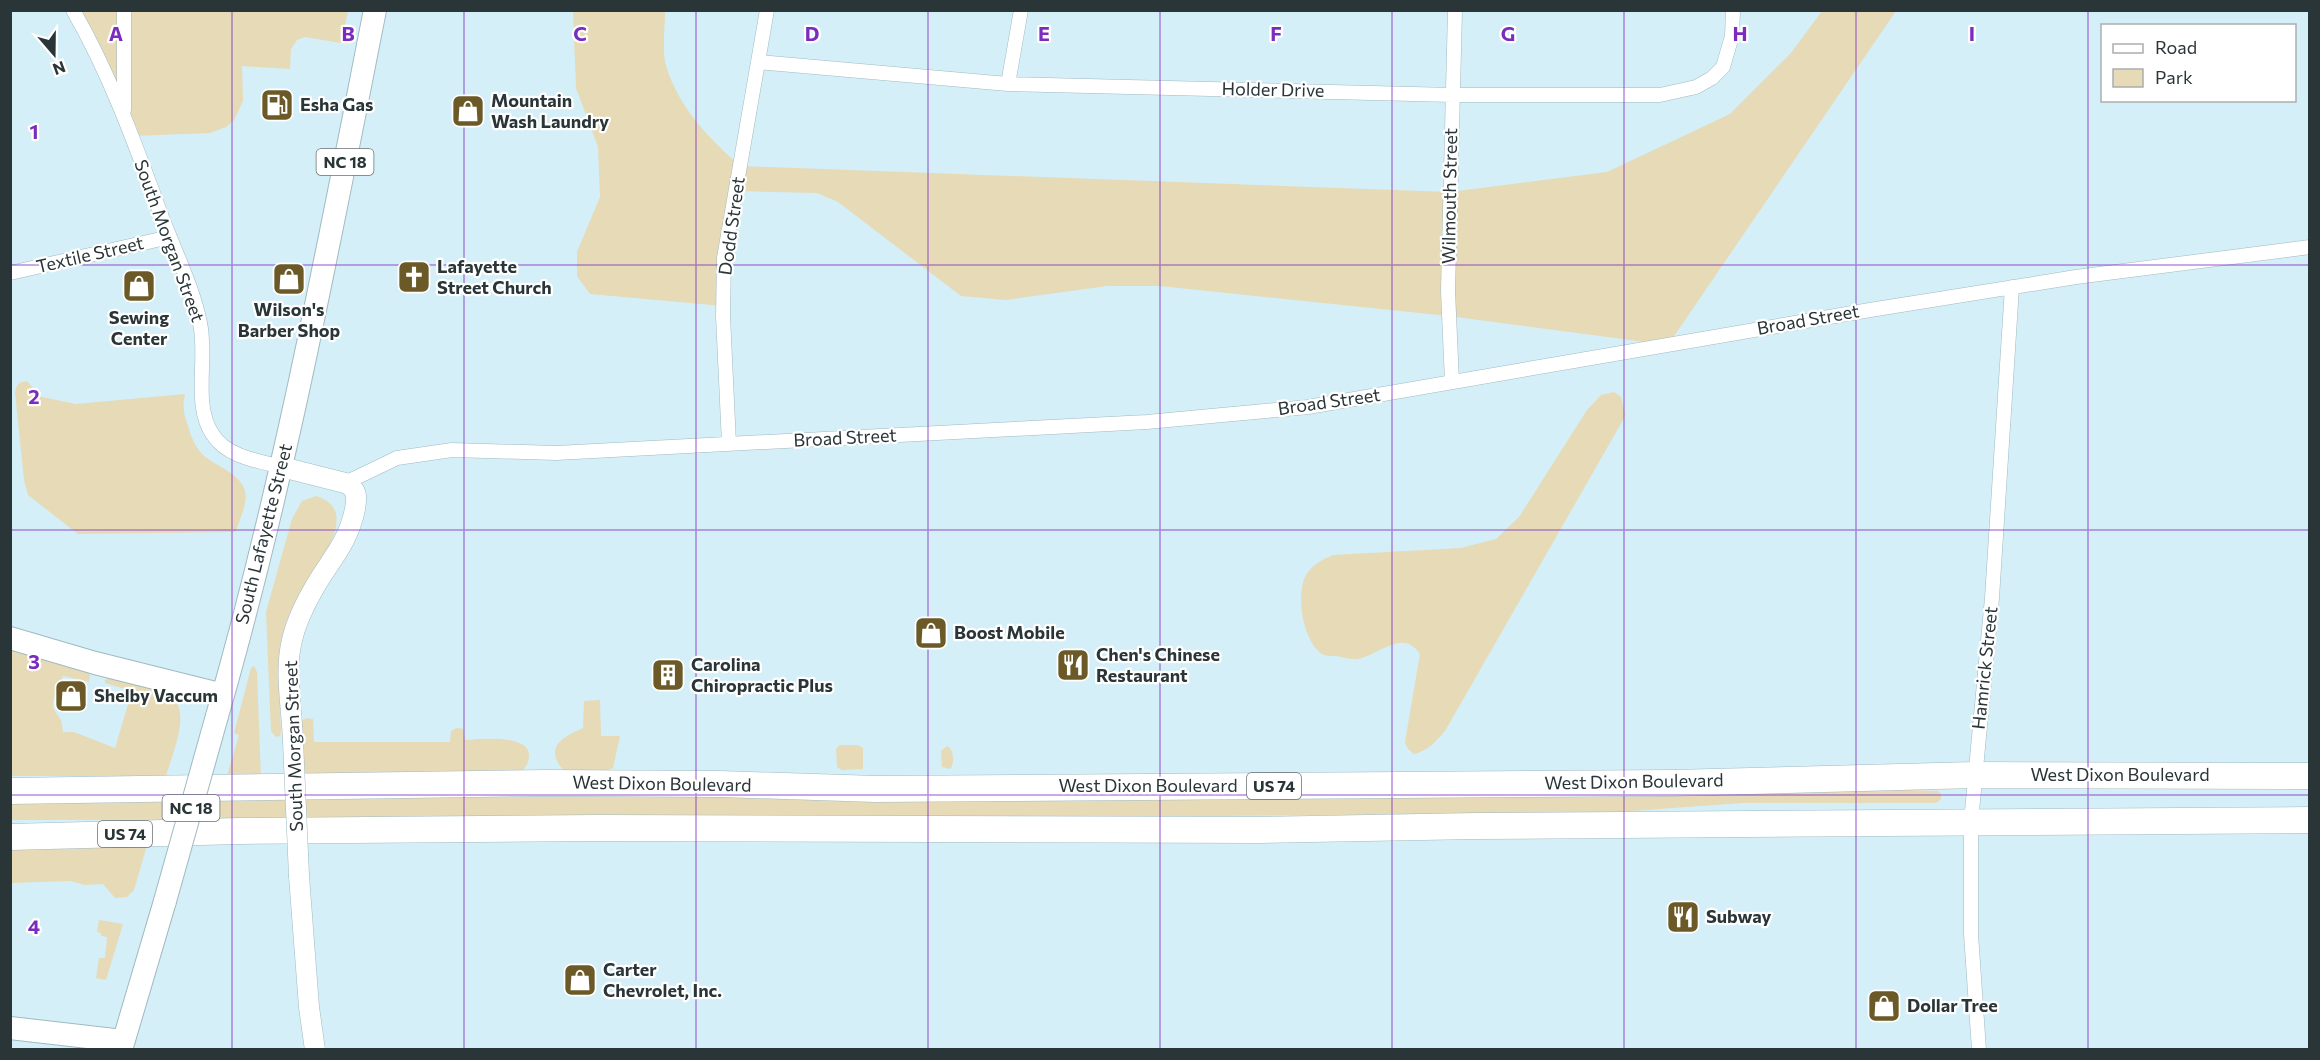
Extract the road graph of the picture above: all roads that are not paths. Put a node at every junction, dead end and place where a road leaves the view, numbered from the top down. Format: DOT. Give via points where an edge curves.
graph roads {
  1 [pos="72,10"];
  2 [pos="124,10"];
  3 [pos="375,10"];
  4 [pos="767,10"];
  5 [pos="1021,10"];
  6 [pos="1455,10"];
  7 [pos="1733,10"];
  8 [pos="758,62"];
  9 [pos="1008,84"];
  10 [pos="1453,95"];
  11 [pos="123,116"];
  12 [pos="170,237"];
  13 [pos="2310,247"];
  14 [pos="10,273"];
  15 [pos="2012,287"];
  16 [pos="1452,382"];
  17 [pos="729,444"];
  18 [pos="282,467"];
  19 [pos="345,483"];
  20 [pos="10,638"];
  21 [pos="220,705"];
  22 [pos="1975,775"];
  23 [pos="2310,776"];
  24 [pos="10,791"];
  25 [pos="2310,820"];
  26 [pos="1971,822"];
  27 [pos="10,837"];
  28 [pos="10,1028"];
  29 [pos="122,1045"];
  30 [pos="315,1050"];
  31 [pos="1979,1050"];
  1 -- 11 [label="street, South Morgan Street"];
  2 -- 11 [label="street"];
  3 -- 18 [label="main road, South Lafayette Street / NC 18"];
  4 -- 8 [label="street, Dodd Street"];
  5 -- 9 [label="street"];
  6 -- 10 [label="street, Wilmouth Street"];
  7 -- 10 [label="street, Holder Drive" via="1732,36 1723,67 1712,78 1687,90 1660,95"];
  8 -- 9 [label="street, Holder Drive"];
  8 -- 17 [label="street, Dodd Street" via="724,258"];
  9 -- 10 [label="street, Holder Drive"];
  10 -- 16 [label="street, Wilmouth Street" via="1448,291"];
  11 -- 12 [label="street, South Morgan Street"];
  12 -- 14 [label="street, Textile Street"];
  12 -- 18 [label="street, South Morgan Street" via="201,324 202,406 208,428 228,449"];
  13 -- 15 [label="street, Broad Street"];
  15 -- 16 [label="street, Broad Street"];
  15 -- 22 [label="street, Hamrick Street" via="1992,598"];
  16 -- 17 [label="street, Broad Street" via="1308,407 1147,422"];
  17 -- 19 [label="street, Broad Street" via="556,453 417,453 385,462"];
  18 -- 19 [label="street, South Morgan Street"];
  18 -- 21 [label="main road, South Lafayette Street / NC 18"];
  19 -- 30 [label="street, South Morgan Street, bridge" via="357,494 351,525 297,621 289,668 299,876"];
  20 -- 21 [label="main road" via="117,668"];
  21 -- 29 [label="main road, South Lafayette Street / NC 18, bridge"];
  22 -- 23 [label="highway, West Dixon Boulevard / US 74"];
  22 -- 24 [label="highway, West Dixon Boulevard / US 74" via="1672,783 918,789 609,783"];
  22 -- 26 [label="street, Hamrick Street"];
  25 -- 26 [label="highway, US 74"];
  26 -- 27 [label="highway, US 74" via="1261,830 238,831"];
  26 -- 31 [label="street, Hamrick Street" via="1971,934"];
  28 -- 29 [label="main road"];
}
